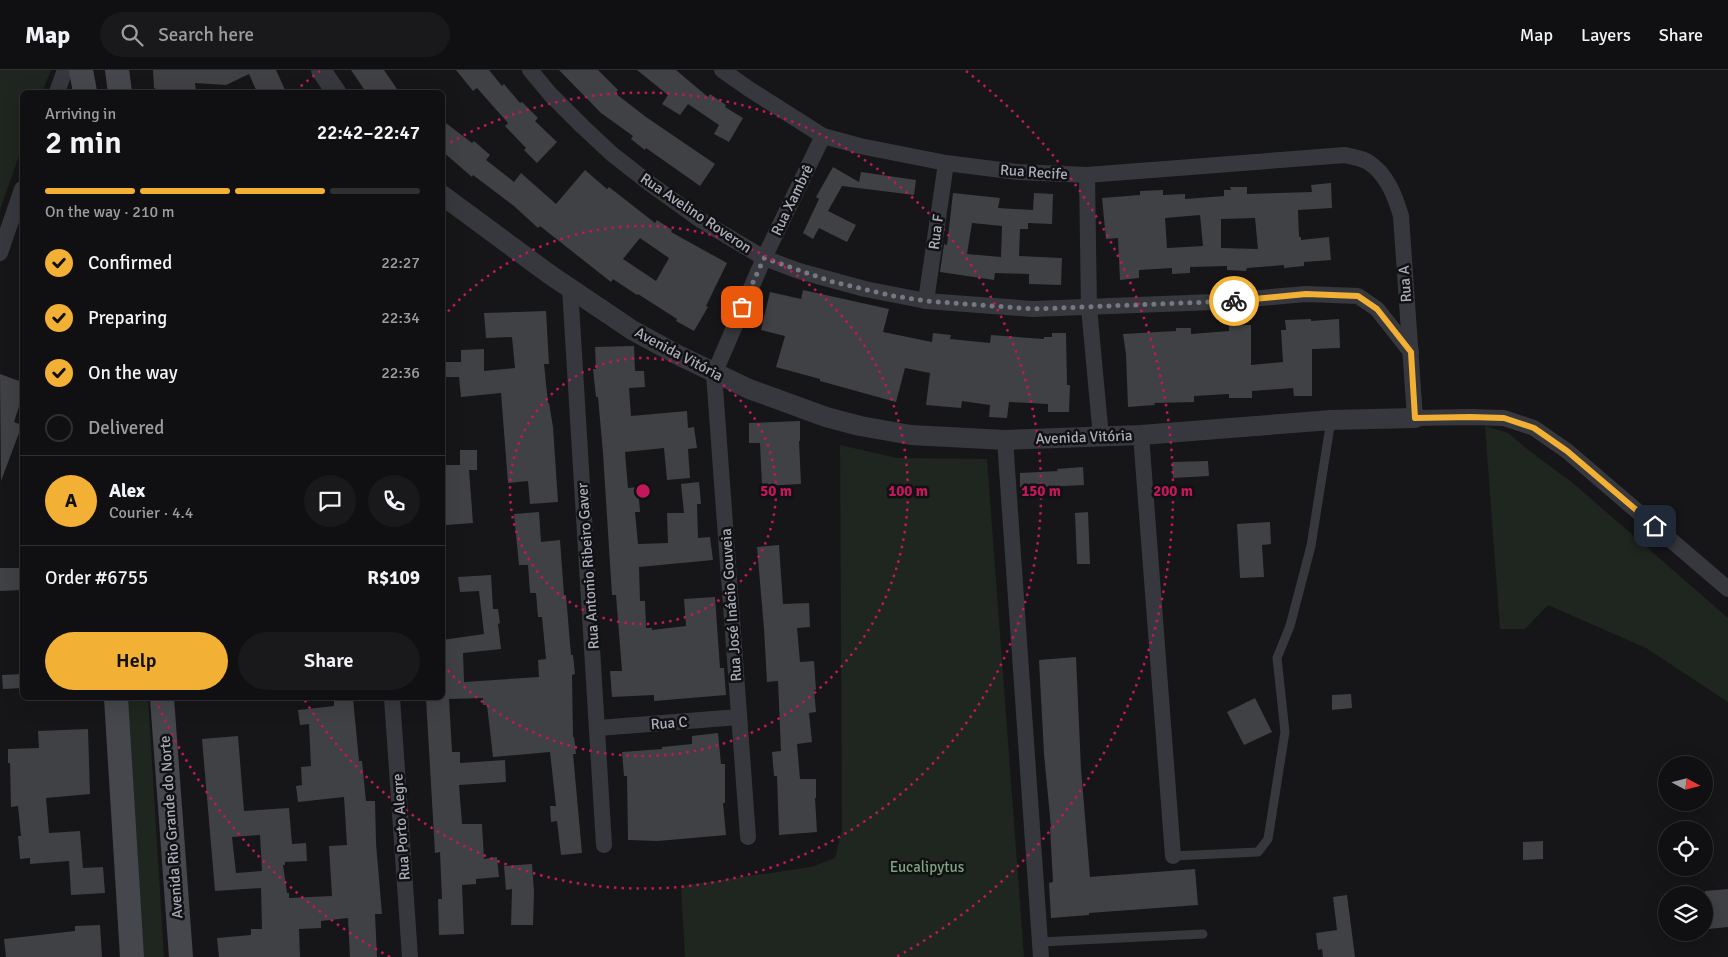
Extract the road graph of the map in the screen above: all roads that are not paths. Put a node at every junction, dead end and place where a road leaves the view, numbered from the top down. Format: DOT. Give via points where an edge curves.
graph roads {
  1 [pos="65,70"];
  2 [pos="81,70"];
  3 [pos="322,70"];
  4 [pos="530,70"];
  5 [pos="722,70"];
  6 [pos="58,90"];
  7 [pos="84,90"];
  8 [pos="335,90"];
  9 [pos="823,136"];
  10 [pos="1368,161"];
  11 [pos="946,163"];
  12 [pos="1087,175"];
  13 [pos="20,195"];
  14 [pos="445,197"];
  15 [pos="0,253"];
  16 [pos="764,258"];
  17 [pos="570,288"];
  18 [pos="926,301"];
  19 [pos="1089,308"];
  20 [pos="1411,352"];
  21 [pos="714,374"];
  22 [pos="1415,418"];
  23 [pos="1331,420"];
  24 [pos="1141,435"];
  25 [pos="1101,437"];
  26 [pos="1005,440"];
  27 [pos="1728,589"];
  28 [pos="116,700"];
  29 [pos="162,700"];
  30 [pos="392,700"];
  31 [pos="739,717"];
  32 [pos="598,728"];
  33 [pos="748,837"];
  34 [pos="604,845"];
  35 [pos="1173,856"];
  36 [pos="1203,934"];
  37 [pos="1041,949"];
  38 [pos="132,957"];
  39 [pos="181,957"];
  40 [pos="410,957"];
  1 -- 6 [label="street"];
  2 -- 7 [label="main road"];
  3 -- 8 [label="street"];
  4 -- 16 [label="street, Rua Avelino Roveron" via="612,154 702,220"];
  5 -- 9 [label="street, Rua Recife"];
  9 -- 11 [label="street, Rua Recife"];
  9 -- 16 [label="street, Rua Xambrê"];
  10 -- 12 [label="street, Rua Recife" via="1345,155"];
  10 -- 20 [label="street, Rua A" via="1384,177 1401,216"];
  11 -- 12 [label="street, Rua Recife" via="1018,172"];
  11 -- 18 [label="street, Rua F"];
  12 -- 19 [label="street"];
  13 -- 15 [label="street"];
  14 -- 17 [label="street, Avenida Vitória"];
  16 -- 18 [label="street, Rua Avelino Roveron" via="833,282"];
  16 -- 21 [label="street, Rua Xambrê"];
  17 -- 21 [label="street, Avenida Vitória" via="632,330"];
  17 -- 32 [label="street, Rua Antonio Ribeiro Gaver"];
  18 -- 19 [label="street, Rua Avelino Roveron" via="1033,309"];
  19 -- 20 [label="street, Rua Avelino Roveron" via="1306,294 1358,296 1377,309"];
  19 -- 25 [label="street"];
  20 -- 22 [label="street, Rua A"];
  21 -- 26 [label="street, Avenida Vitória" via="758,393 860,426 911,435"];
  21 -- 31 [label="street, Rua José Inácio Gouveia"];
  22 -- 23 [label="street, Avenida Vitória"];
  22 -- 27 [label="street, Avenida Vitória" via="1504,418 1534,428 1567,451"];
  23 -- 24 [label="street, Avenida Vitória"];
  23 -- 35 [label="lane" via="1311,546 1290,626 1277,658 1285,732 1268,839 1258,852"];
  24 -- 25 [label="street, Avenida Vitória"];
  24 -- 35 [label="street"];
  25 -- 26 [label="street, Avenida Vitória"];
  26 -- 37 [label="street"];
  28 -- 38 [label="main road"];
  29 -- 39 [label="main road, Avenida Rio Grande do Norte"];
  30 -- 40 [label="street, Rua Porto Alegre"];
  31 -- 32 [label="street, Rua C"];
  31 -- 33 [label="street, Rua José Inácio Gouveia"];
  32 -- 34 [label="street, Rua Antonio Ribeiro Gaver"];
  36 -- 37 [label="lane"];
}
